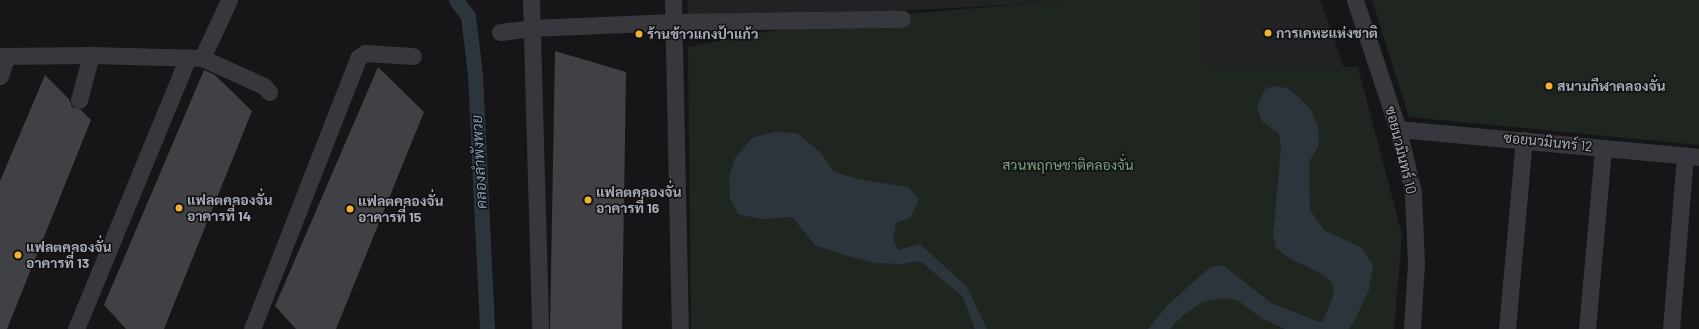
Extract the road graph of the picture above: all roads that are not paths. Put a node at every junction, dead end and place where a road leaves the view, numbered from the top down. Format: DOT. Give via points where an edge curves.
graph roads {
  1 [pos="229,0"];
  2 [pos="531,0"];
  3 [pos="673,0"];
  4 [pos="1355,0"];
  5 [pos="902,19"];
  6 [pos="673,22"];
  7 [pos="531,28"];
  8 [pos="500,32"];
  9 [pos="91,55"];
  10 [pos="3,56"];
  11 [pos="413,56"];
  12 [pos="195,57"];
  13 [pos="0,76"];
  14 [pos="269,92"];
  15 [pos="79,100"];
  16 [pos="1398,129"];
  17 [pos="1524,140"];
  18 [pos="1603,148"];
  19 [pos="1692,156"];
  20 [pos="76,329"];
  21 [pos="253,329"];
  22 [pos="540,329"];
  23 [pos="680,329"];
  24 [pos="1412,329"];
  25 [pos="1506,329"];
  26 [pos="1587,329"];
  27 [pos="1671,329"];
  1 -- 12 [label="street"];
  2 -- 7 [label="street"];
  3 -- 6 [label="street"];
  4 -- 16 [label="street, ซอยนวมินทร์ 10"];
  5 -- 6 [label="street"];
  6 -- 7 [label="street"];
  6 -- 23 [label="street"];
  7 -- 8 [label="street"];
  7 -- 22 [label="street"];
  9 -- 10 [label="street"];
  9 -- 12 [label="street"];
  9 -- 15 [label="street"];
  10 -- 13 [label="street"];
  11 -- 21 [label="street" via="365,53 358,58"];
  12 -- 14 [label="street" via="264,86"];
  12 -- 20 [label="street"];
  16 -- 17 [label="street, ซอยนวมินทร์ 12"];
  16 -- 24 [label="street, ซอยนวมินทร์ 10" via="1413,192 1416,227"];
  17 -- 18 [label="street, ซอยนวมินทร์ 12"];
  17 -- 25 [label="street"];
  18 -- 19 [label="street, ซอยนวมินทร์ 12"];
  18 -- 26 [label="street"];
  19 -- 27 [label="street"];
}
